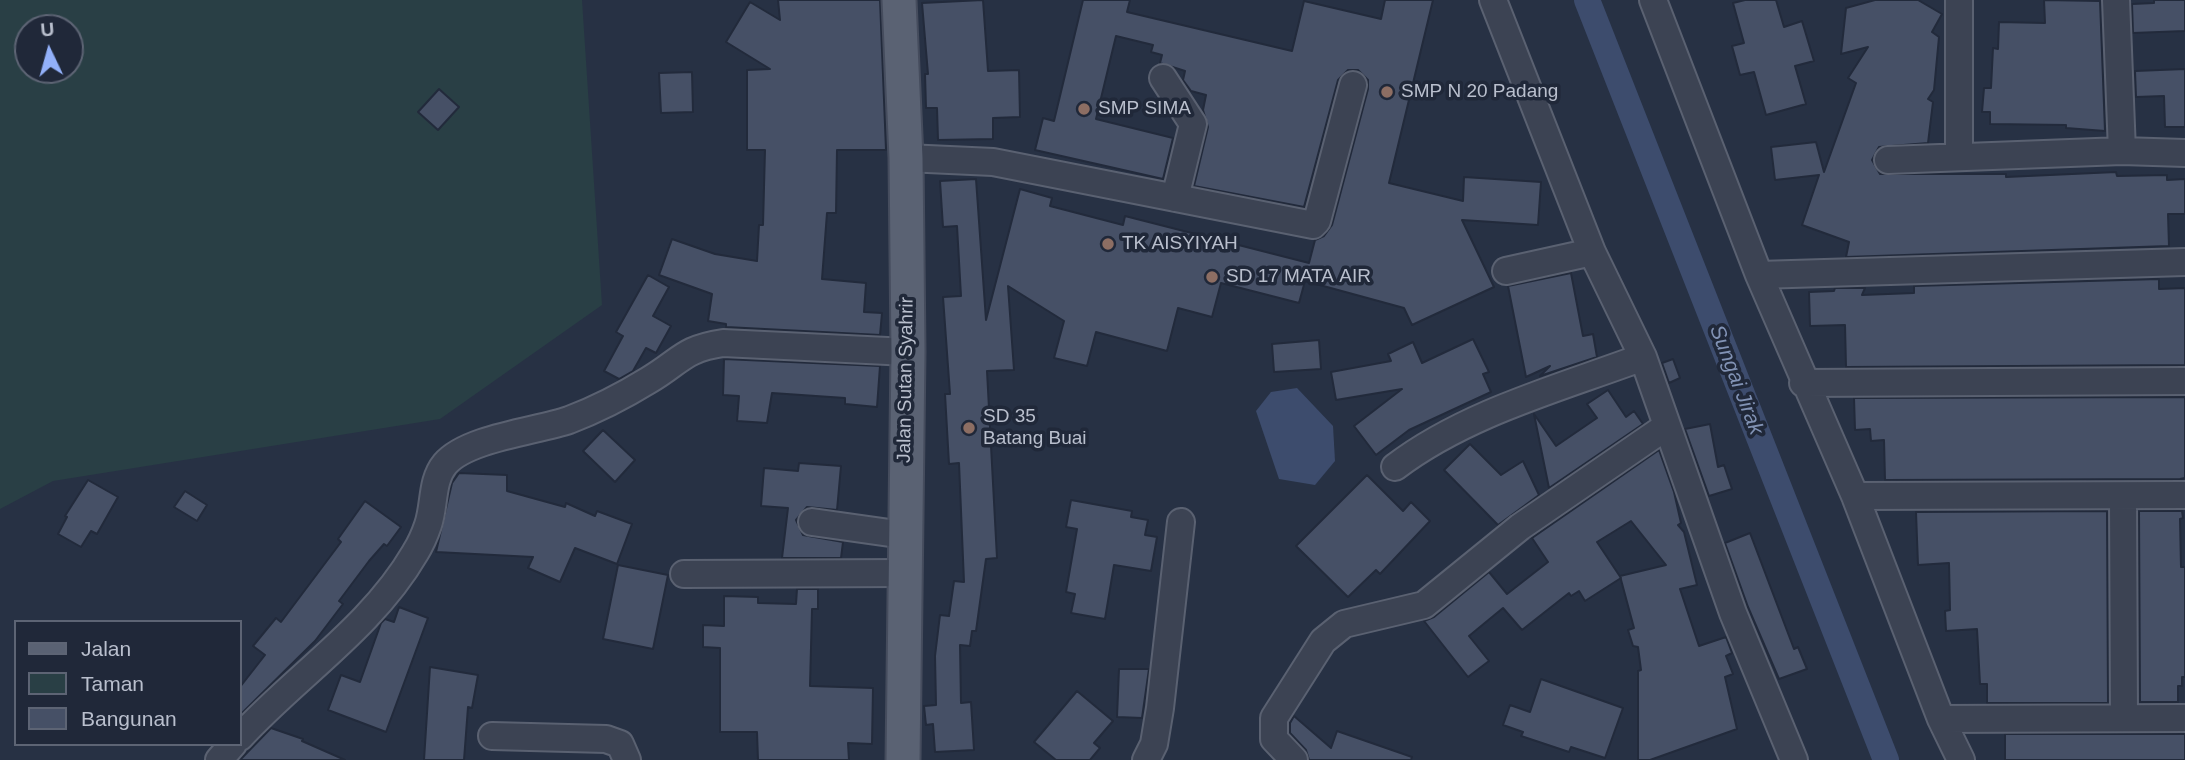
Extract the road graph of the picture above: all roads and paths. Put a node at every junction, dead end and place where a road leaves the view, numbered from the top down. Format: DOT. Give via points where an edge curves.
graph roads {
  1 [pos="899,0"];
  2 [pos="1493,0"];
  3 [pos="1653,0"];
  4 [pos="1959,0"];
  5 [pos="2116,0"];
  6 [pos="1163,78"];
  7 [pos="1353,85"];
  8 [pos="2122,151"];
  9 [pos="2185,153"];
  10 [pos="1959,157"];
  11 [pos="906,158"];
  12 [pos="1888,160"];
  13 [pos="1175,198"];
  14 [pos="1592,252"];
  15 [pos="2185,262"];
  16 [pos="1506,271"];
  17 [pos="1759,275"];
  18 [pos="908,352"];
  19 [pos="1643,357"];
  20 [pos="2185,381"];
  21 [pos="1803,383"];
  22 [pos="1667,426"];
  23 [pos="1395,467"];
  24 [pos="2185,495"];
  25 [pos="1855,496"];
  26 [pos="2123,497"];
  27 [pos="812,522"];
  28 [pos="1181,522"];
  29 [pos="904,535"];
  30 [pos="904,573"];
  31 [pos="684,574"];
  32 [pos="2124,718"];
  33 [pos="2185,718"];
  34 [pos="1941,719"];
  35 [pos="242,735"];
  36 [pos="492,736"];
  37 [pos="231,746"];
  38 [pos="219,760"];
  39 [pos="626,760"];
  40 [pos="903,760"];
  41 [pos="1146,760"];
  42 [pos="1294,760"];
  43 [pos="1794,760"];
  44 [pos="1961,760"];
  1 -- 11 [label="main road, Jalan Sutan Syahrir"];
  2 -- 14 [label="street"];
  3 -- 17 [label="street"];
  4 -- 10 [label="street"];
  5 -- 8 [label="street"];
  6 -- 13 [label="street" via="1194,126"];
  7 -- 13 [label="street" via="1315,225"];
  8 -- 9 [label="street"];
  8 -- 10 [label="street"];
  10 -- 12 [label="street"];
  11 -- 13 [label="street" via="993,162"];
  11 -- 18 [label="main road, Jalan Sutan Syahrir"];
  14 -- 16 [label="street"];
  14 -- 19 [label="street"];
  15 -- 17 [label="street"];
  17 -- 21 [label="street"];
  18 -- 29 [label="main road, Jalan Sutan Syahrir"];
  18 -- 35 [label="street" via="723,343 702,346 680,355 653,378 612,402 462,451 445,464 435,486 429,524 381,598"];
  19 -- 22 [label="street"];
  19 -- 23 [label="street" via="1483,418 1422,446"];
  20 -- 21 [label="street"];
  21 -- 25 [label="street"];
  22 -- 42 [label="street" via="1520,527 1424,604 1344,624 1324,641 1274,718 1274,739"];
  22 -- 43 [label="street" via="1732,613"];
  24 -- 26 [label="street"];
  25 -- 26 [label="street"];
  25 -- 34 [label="street"];
  26 -- 32 [label="street"];
  27 -- 29 [label="street"];
  28 -- 41 [label="street" via="1160,708 1154,744"];
  29 -- 30 [label="main road, Jalan Sutan Syahrir"];
  30 -- 31 [label="street"];
  30 -- 40 [label="main road, Jalan Sutan Syahrir"];
  32 -- 33 [label="street"];
  32 -- 34 [label="street"];
  34 -- 44 [label="street"];
  36 -- 39 [label="street" via="606,738 620,744"];
  37 -- 38 [label="street"];
}
